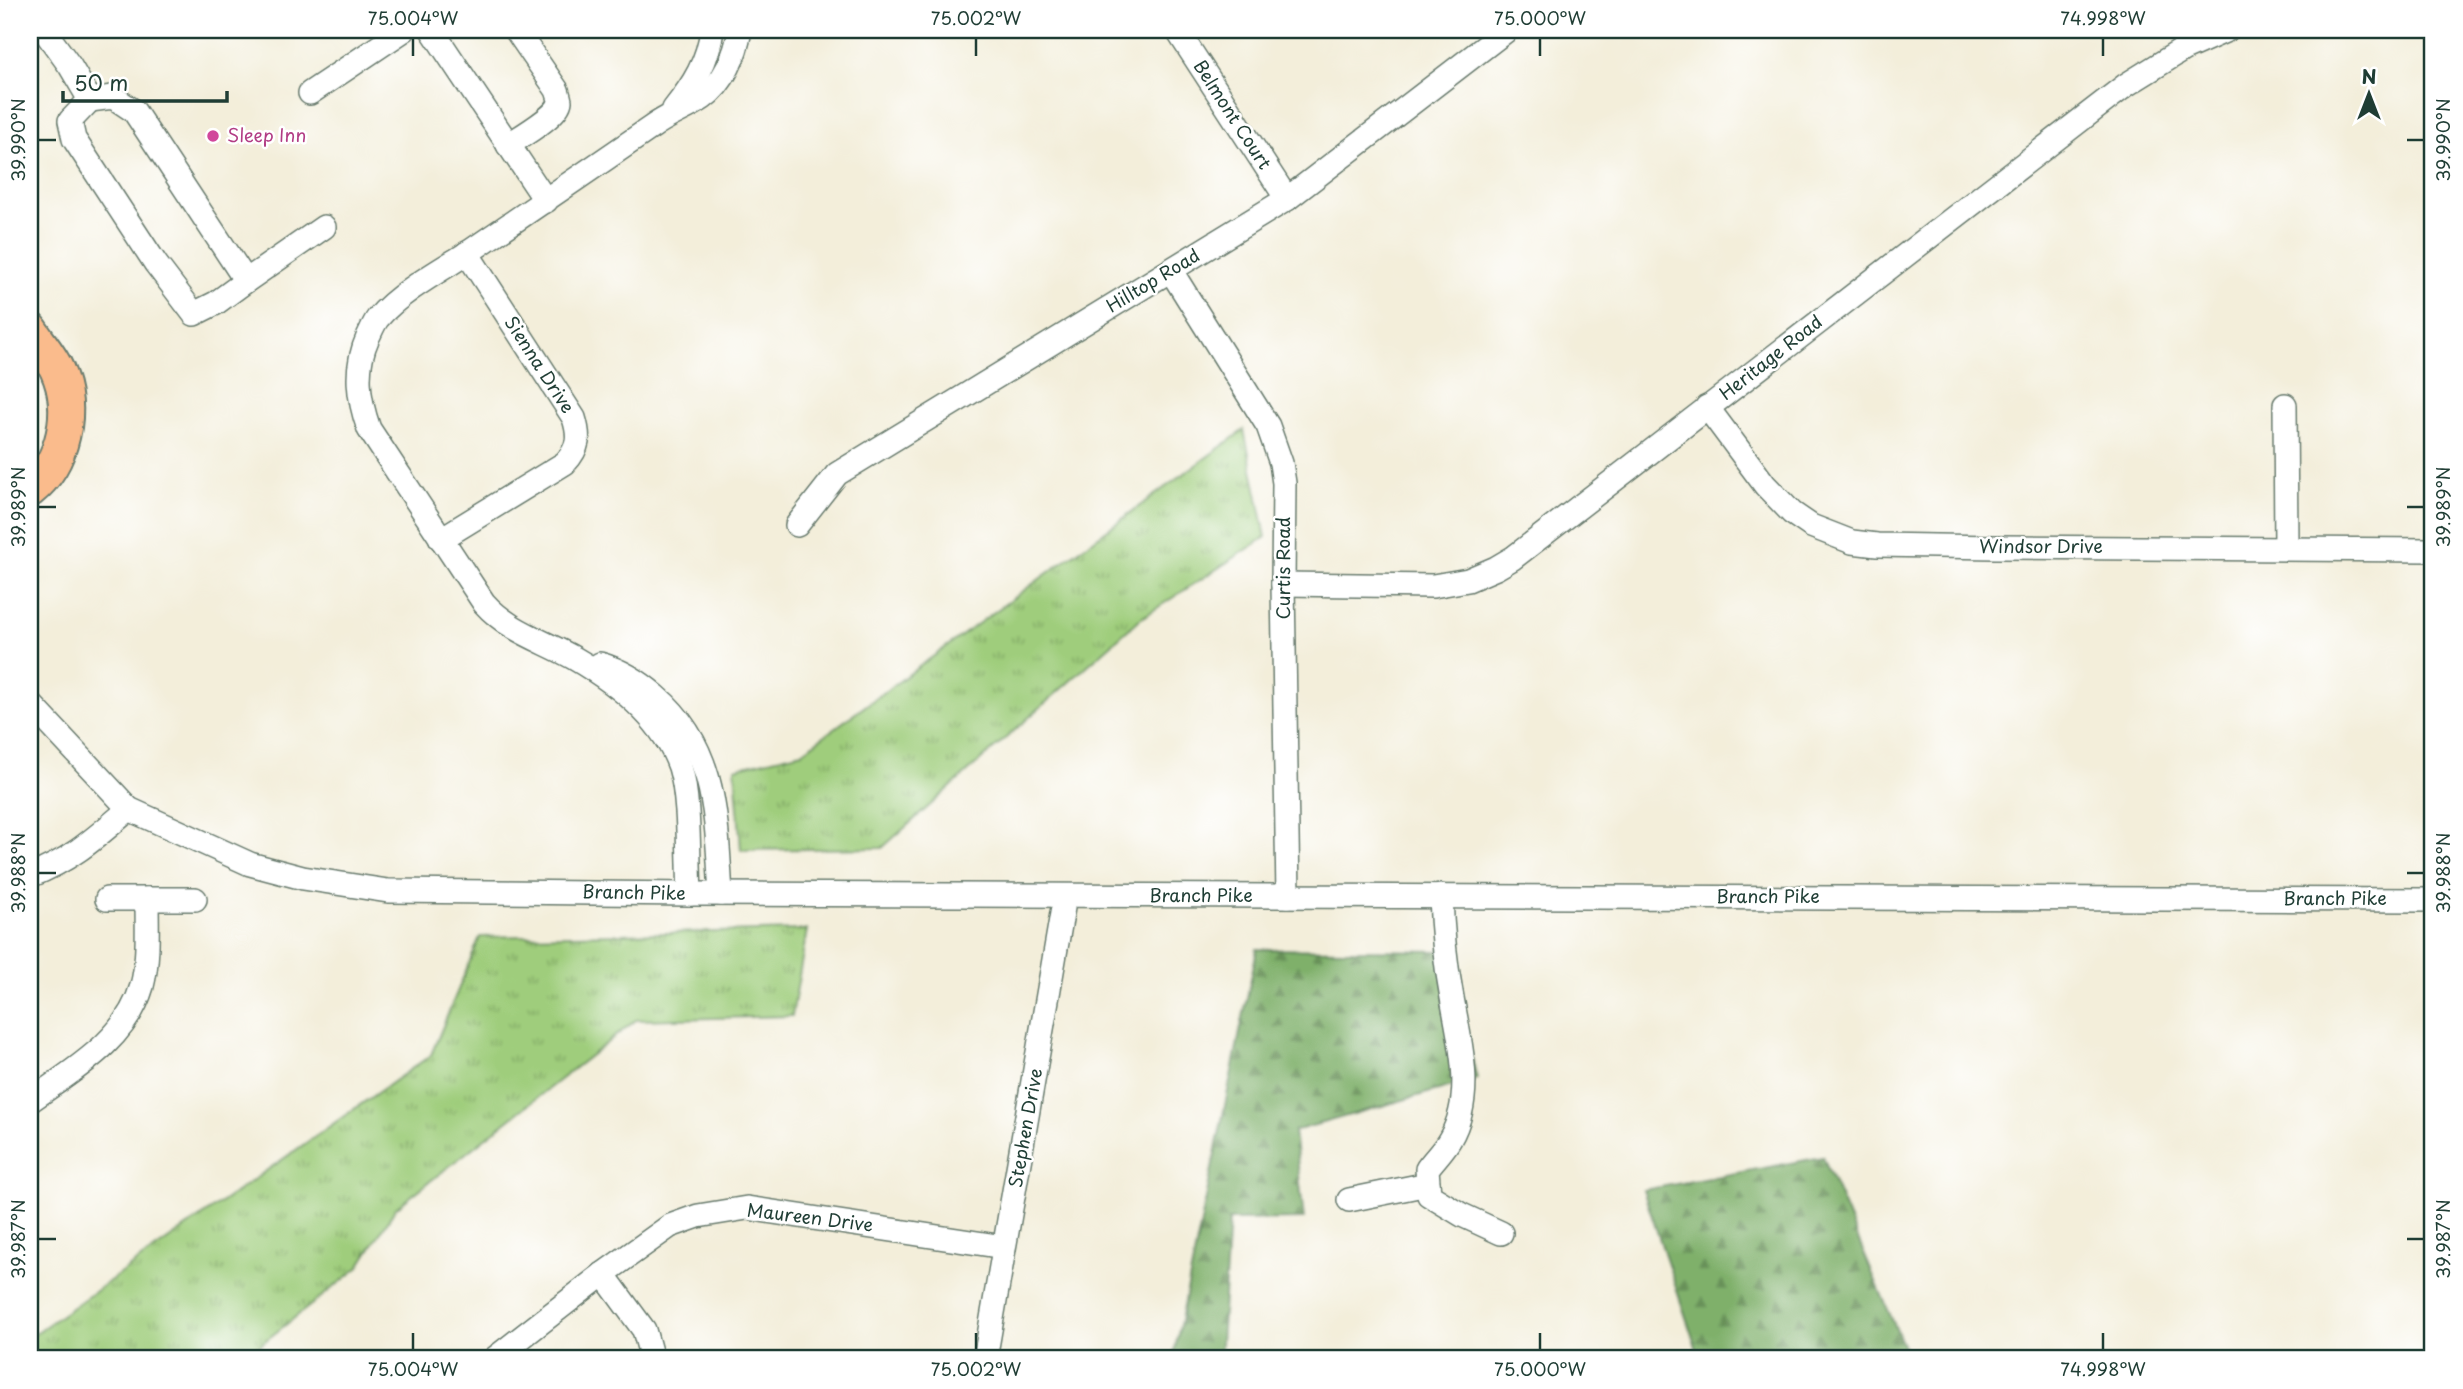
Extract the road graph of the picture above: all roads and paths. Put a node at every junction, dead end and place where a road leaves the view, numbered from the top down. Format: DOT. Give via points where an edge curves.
graph roads {
  1 [pos="44,30"];
  2 [pos="404,30"];
  3 [pos="432,30"];
  4 [pos="516,30"];
  5 [pos="712,30"];
  6 [pos="740,30"];
  7 [pos="1177,30"];
  8 [pos="1507,30"];
  9 [pos="2227,30"];
  10 [pos="310,93"];
  11 [pos="90,100"];
  12 [pos="670,114"];
  13 [pos="509,145"];
  14 [pos="1287,199"];
  15 [pos="546,201"];
  16 [pos="324,227"];
  17 [pos="467,253"];
  18 [pos="1171,271"];
  19 [pos="246,281"];
  20 [pos="30,330"];
  21 [pos="2285,405"];
  22 [pos="1707,407"];
  23 [pos="30,490"];
  24 [pos="797,524"];
  25 [pos="441,539"];
  26 [pos="2286,548"];
  27 [pos="2433,550"];
  28 [pos="1283,584"];
  29 [pos="573,658"];
  30 [pos="30,703"];
  31 [pos="130,809"];
  32 [pos="30,876"];
  33 [pos="690,894"];
  34 [pos="721,894"];
  35 [pos="1065,896"];
  36 [pos="1288,896"];
  37 [pos="1441,896"];
  38 [pos="107,899"];
  39 [pos="147,899"];
  40 [pos="195,899"];
  41 [pos="2433,900"];
  42 [pos="30,1101"];
  43 [pos="1428,1184"];
  44 [pos="1349,1200"];
  45 [pos="1501,1233"];
  46 [pos="1004,1247"];
  47 [pos="603,1274"];
  48 [pos="494,1359"];
  49 [pos="652,1359"];
  50 [pos="985,1359"];
  1 -- 11 [label="street"];
  2 -- 10 [label="street"];
  3 -- 13 [label="street"];
  4 -- 13 [label="street" via="560,100 548,118"];
  5 -- 12 [label="street" via="698,76"];
  6 -- 12 [label="street" via="729,65 713,89"];
  7 -- 14 [label="street, Belmont Court"];
  8 -- 14 [label="street, Hilltop Road"];
  9 -- 22 [label="street, Heritage Road" via="2184,49 2126,85"];
  11 -- 19 [label="street" via="113,97 134,111"];
  11 -- 19 [label="street" via="70,121 74,139 194,314"];
  12 -- 15 [label="street"];
  13 -- 15 [label="street"];
  14 -- 18 [label="street, Hilltop Road"];
  15 -- 17 [label="street"];
  16 -- 19 [label="street"];
  17 -- 25 [label="street" via="401,297 377,319 358,371 360,402 369,429"];
  17 -- 25 [label="street, Sienna Drive" via="573,418 578,442 565,463"];
  18 -- 24 [label="street, Hilltop Road" via="837,474"];
  18 -- 28 [label="street, Curtis Road" via="1276,444 1284,483"];
  20 -- 23 [label="highway" via="57,369 65,405 57,456"];
  21 -- 26 [label="street"];
  22 -- 26 [label="street, Windsor Drive" via="1765,485 1792,513 1852,542"];
  22 -- 28 [label="street, Heritage Road" via="1496,569 1433,586"];
  25 -- 29 [label="street" via="494,614 519,632"];
  26 -- 27 [label="street, Windsor Drive"];
  28 -- 36 [label="street, Curtis Road"];
  29 -- 33 [label="street" via="640,706 670,745 685,792"];
  29 -- 34 [label="street" via="607,666 640,682 685,726 712,789"];
  30 -- 31 [label="street, Branch Pike"];
  31 -- 32 [label="street" via="85,848"];
  31 -- 33 [label="street, Branch Pike" via="250,864 349,886 388,891"];
  33 -- 34 [label="street, Branch Pike"];
  34 -- 35 [label="street, Branch Pike"];
  35 -- 36 [label="street, Branch Pike"];
  35 -- 46 [label="street, Stephen Drive"];
  36 -- 37 [label="street, Branch Pike"];
  37 -- 41 [label="street, Branch Pike"];
  37 -- 43 [label="street" via="1442,933 1464,1082 1462,1106 1450,1139 1427,1169"];
  38 -- 39 [label="street"];
  39 -- 40 [label="street"];
  39 -- 42 [label="street" via="142,986 127,1019 101,1049"];
  43 -- 44 [label="street"];
  43 -- 45 [label="street" via="1429,1195"];
  46 -- 47 [label="street, Maureen Drive" via="747,1208 670,1226"];
  46 -- 50 [label="street, Stephen Drive"];
  47 -- 48 [label="street, Maureen Drive"];
  47 -- 49 [label="street" via="644,1330"];
}
